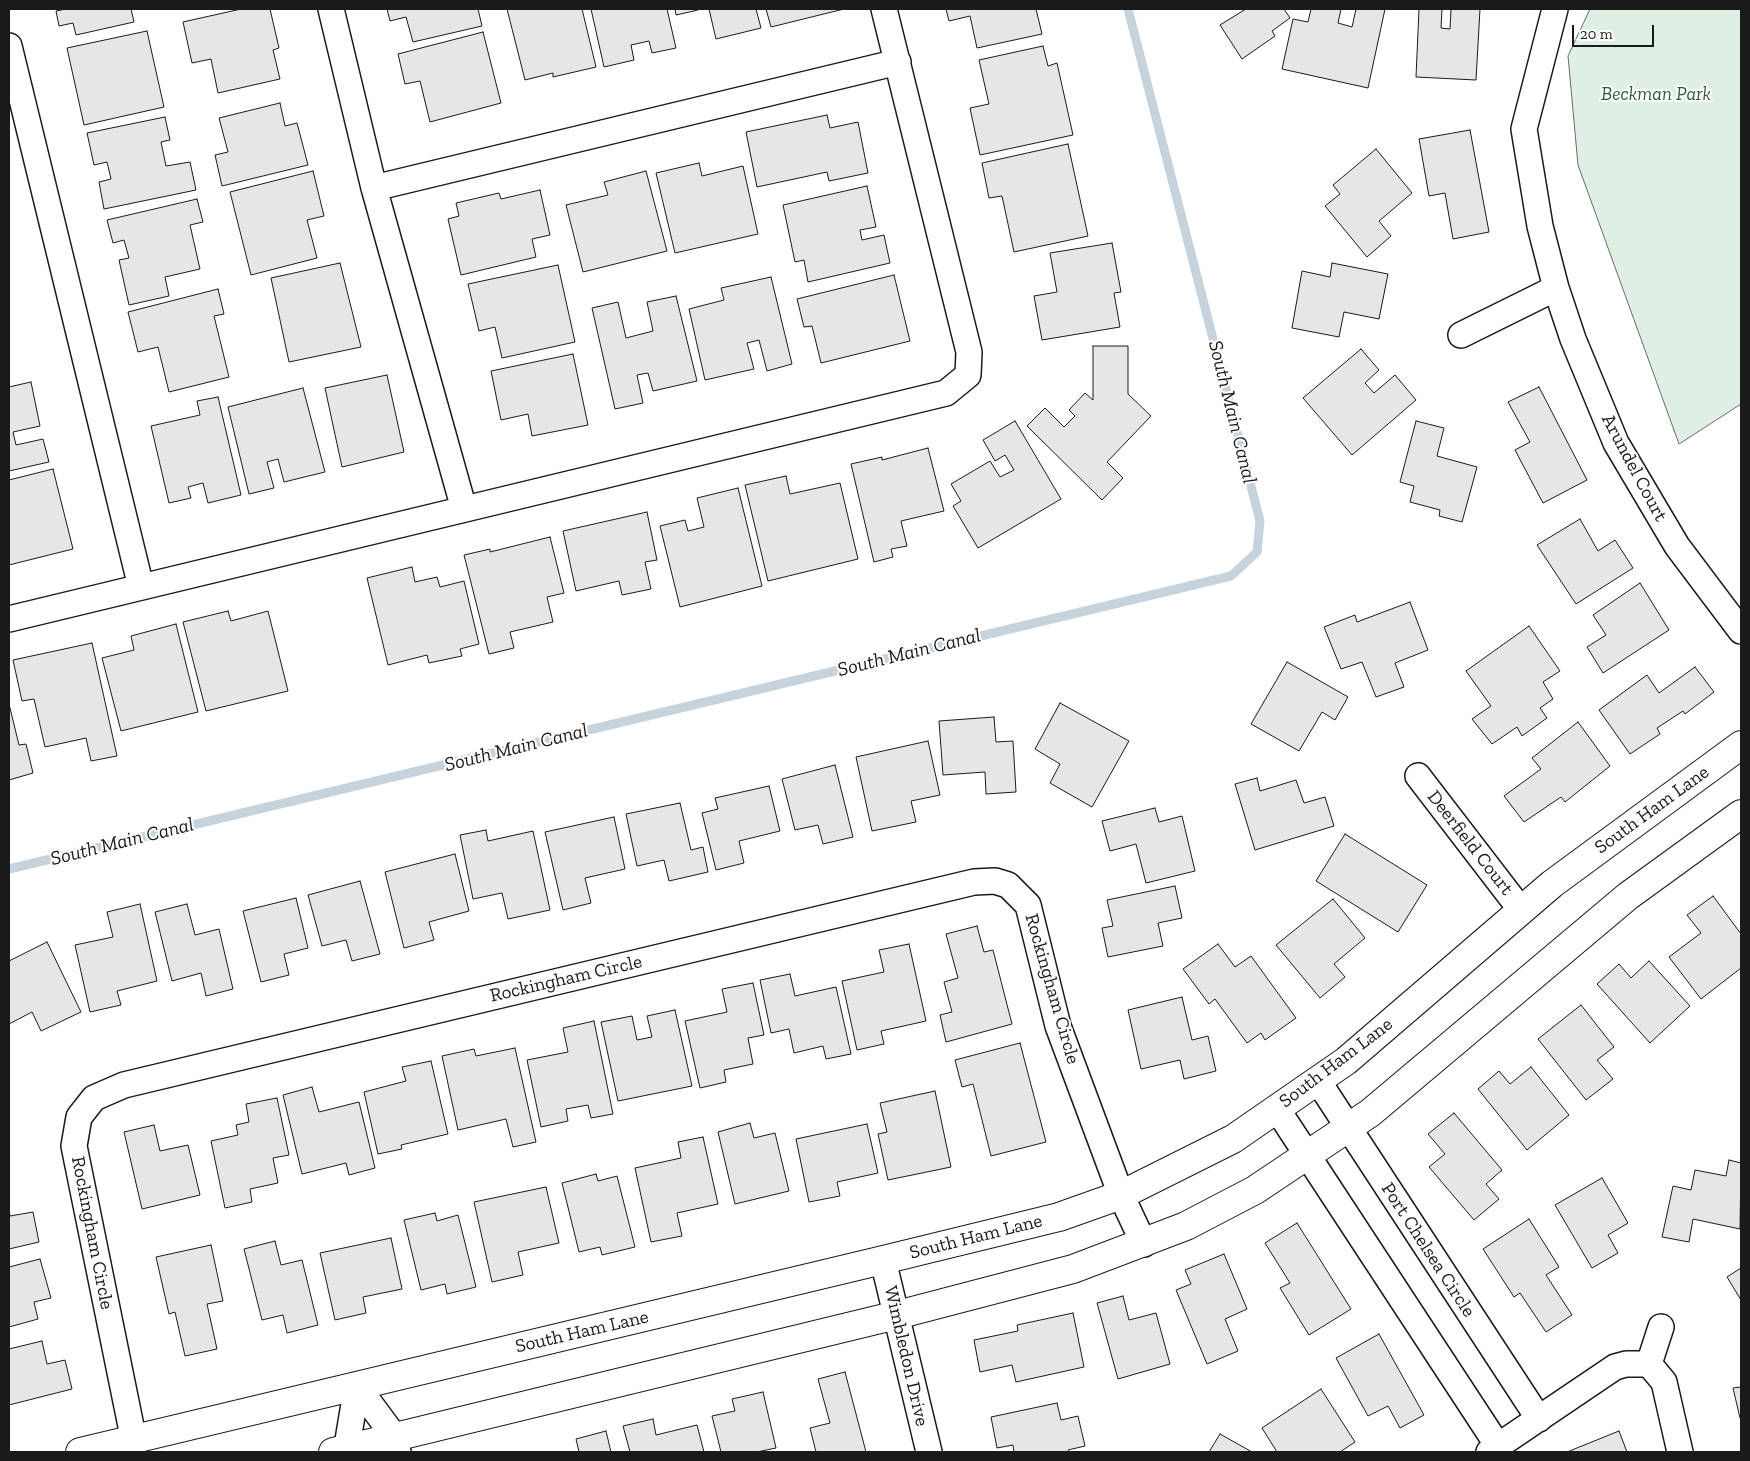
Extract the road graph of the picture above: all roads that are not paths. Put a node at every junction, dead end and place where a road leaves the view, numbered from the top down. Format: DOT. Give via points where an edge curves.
graph roads {
  1 [pos="331,9"];
  2 [pos="884,9"];
  3 [pos="1555,9"];
  4 [pos="9,46"];
  5 [pos="898,62"];
  6 [pos="374,188"];
  7 [pos="1556,288"];
  8 [pos="1461,335"];
  9 [pos="464,509"];
  10 [pos="141,587"];
  11 [pos="9,619"];
  12 [pos="1741,631"];
  13 [pos="1741,745"];
  14 [pos="1418,776"];
  15 [pos="1741,814"];
  16 [pos="1521,910"];
  17 [pos="1318,1081"];
  18 [pos="1277,1109"];
  19 [pos="1348,1128"];
  20 [pos="1307,1156"];
  21 [pos="1122,1195"];
  22 [pos="1144,1244"];
  23 [pos="883,1260"];
  24 [pos="897,1315"];
  25 [pos="1662,1327"];
  26 [pos="1648,1364"];
  27 [pos="356,1386"];
  28 [pos="1539,1419"];
  29 [pos="134,1441"];
  30 [pos="396,1444"];
  31 [pos="1494,1449"];
  32 [pos="342,1451"];
  33 [pos="80,1452"];
  34 [pos="928,1452"];
  35 [pos="1680,1452"];
  1 -- 6 [label="street"];
  2 -- 5 [label="street"];
  3 -- 7 [label="street, Arundel Court" via="1524,129 1540,226"];
  4 -- 10 [label="street"];
  5 -- 6 [label="street"];
  5 -- 9 [label="street" via="969,352 968,375 946,393"];
  6 -- 9 [label="street"];
  7 -- 8 [label="street"];
  7 -- 12 [label="street, Arundel Court" via="1573,339 1616,443 1677,546"];
  9 -- 10 [label="street"];
  10 -- 11 [label="street"];
  13 -- 16 [label="main road, South Ham Lane"];
  14 -- 16 [label="street, Deerfield Court"];
  15 -- 19 [label="main road" via="1628,896"];
  16 -- 17 [label="main road, South Ham Lane" via="1346,1061"];
  17 -- 18 [label="main road, South Ham Lane"];
  17 -- 19 [label="street, Port Chelsea Circle"];
  18 -- 20 [label="street"];
  18 -- 21 [label="main road, South Ham Lane" via="1233,1139"];
  19 -- 20 [label="main road"];
  19 -- 28 [label="street, Port Chelsea Circle"];
  20 -- 22 [label="main road" via="1255,1190"];
  20 -- 31 [label="street"];
  21 -- 22 [label="street, Rockingham Circle"];
  21 -- 23 [label="main road, South Ham Lane" via="1058,1216"];
  21 -- 29 [label="street, Rockingham Circle" via="1058,1026 1028,905 1008,885 995,880 964,884 124,1085 94,1098 79,1117 74,1146"];
  22 -- 24 [label="main road" via="1073,1269"];
  23 -- 24 [label="street, Wimbledon Drive"];
  23 -- 27 [label="main road, South Ham Lane"];
  24 -- 30 [label="main road"];
  24 -- 34 [label="street, Wimbledon Drive"];
  25 -- 26 [label="street"];
  26 -- 28 [label="street" via="1615,1367"];
  26 -- 35 [label="street" via="1664,1382"];
  27 -- 29 [label="main road, South Ham Lane"];
  27 -- 30 [label="street"];
  27 -- 32 [label="street"];
  28 -- 31 [label="street"];
  29 -- 33 [label="main road, South Ham Lane"];
  30 -- 32 [label="main road"];
}
